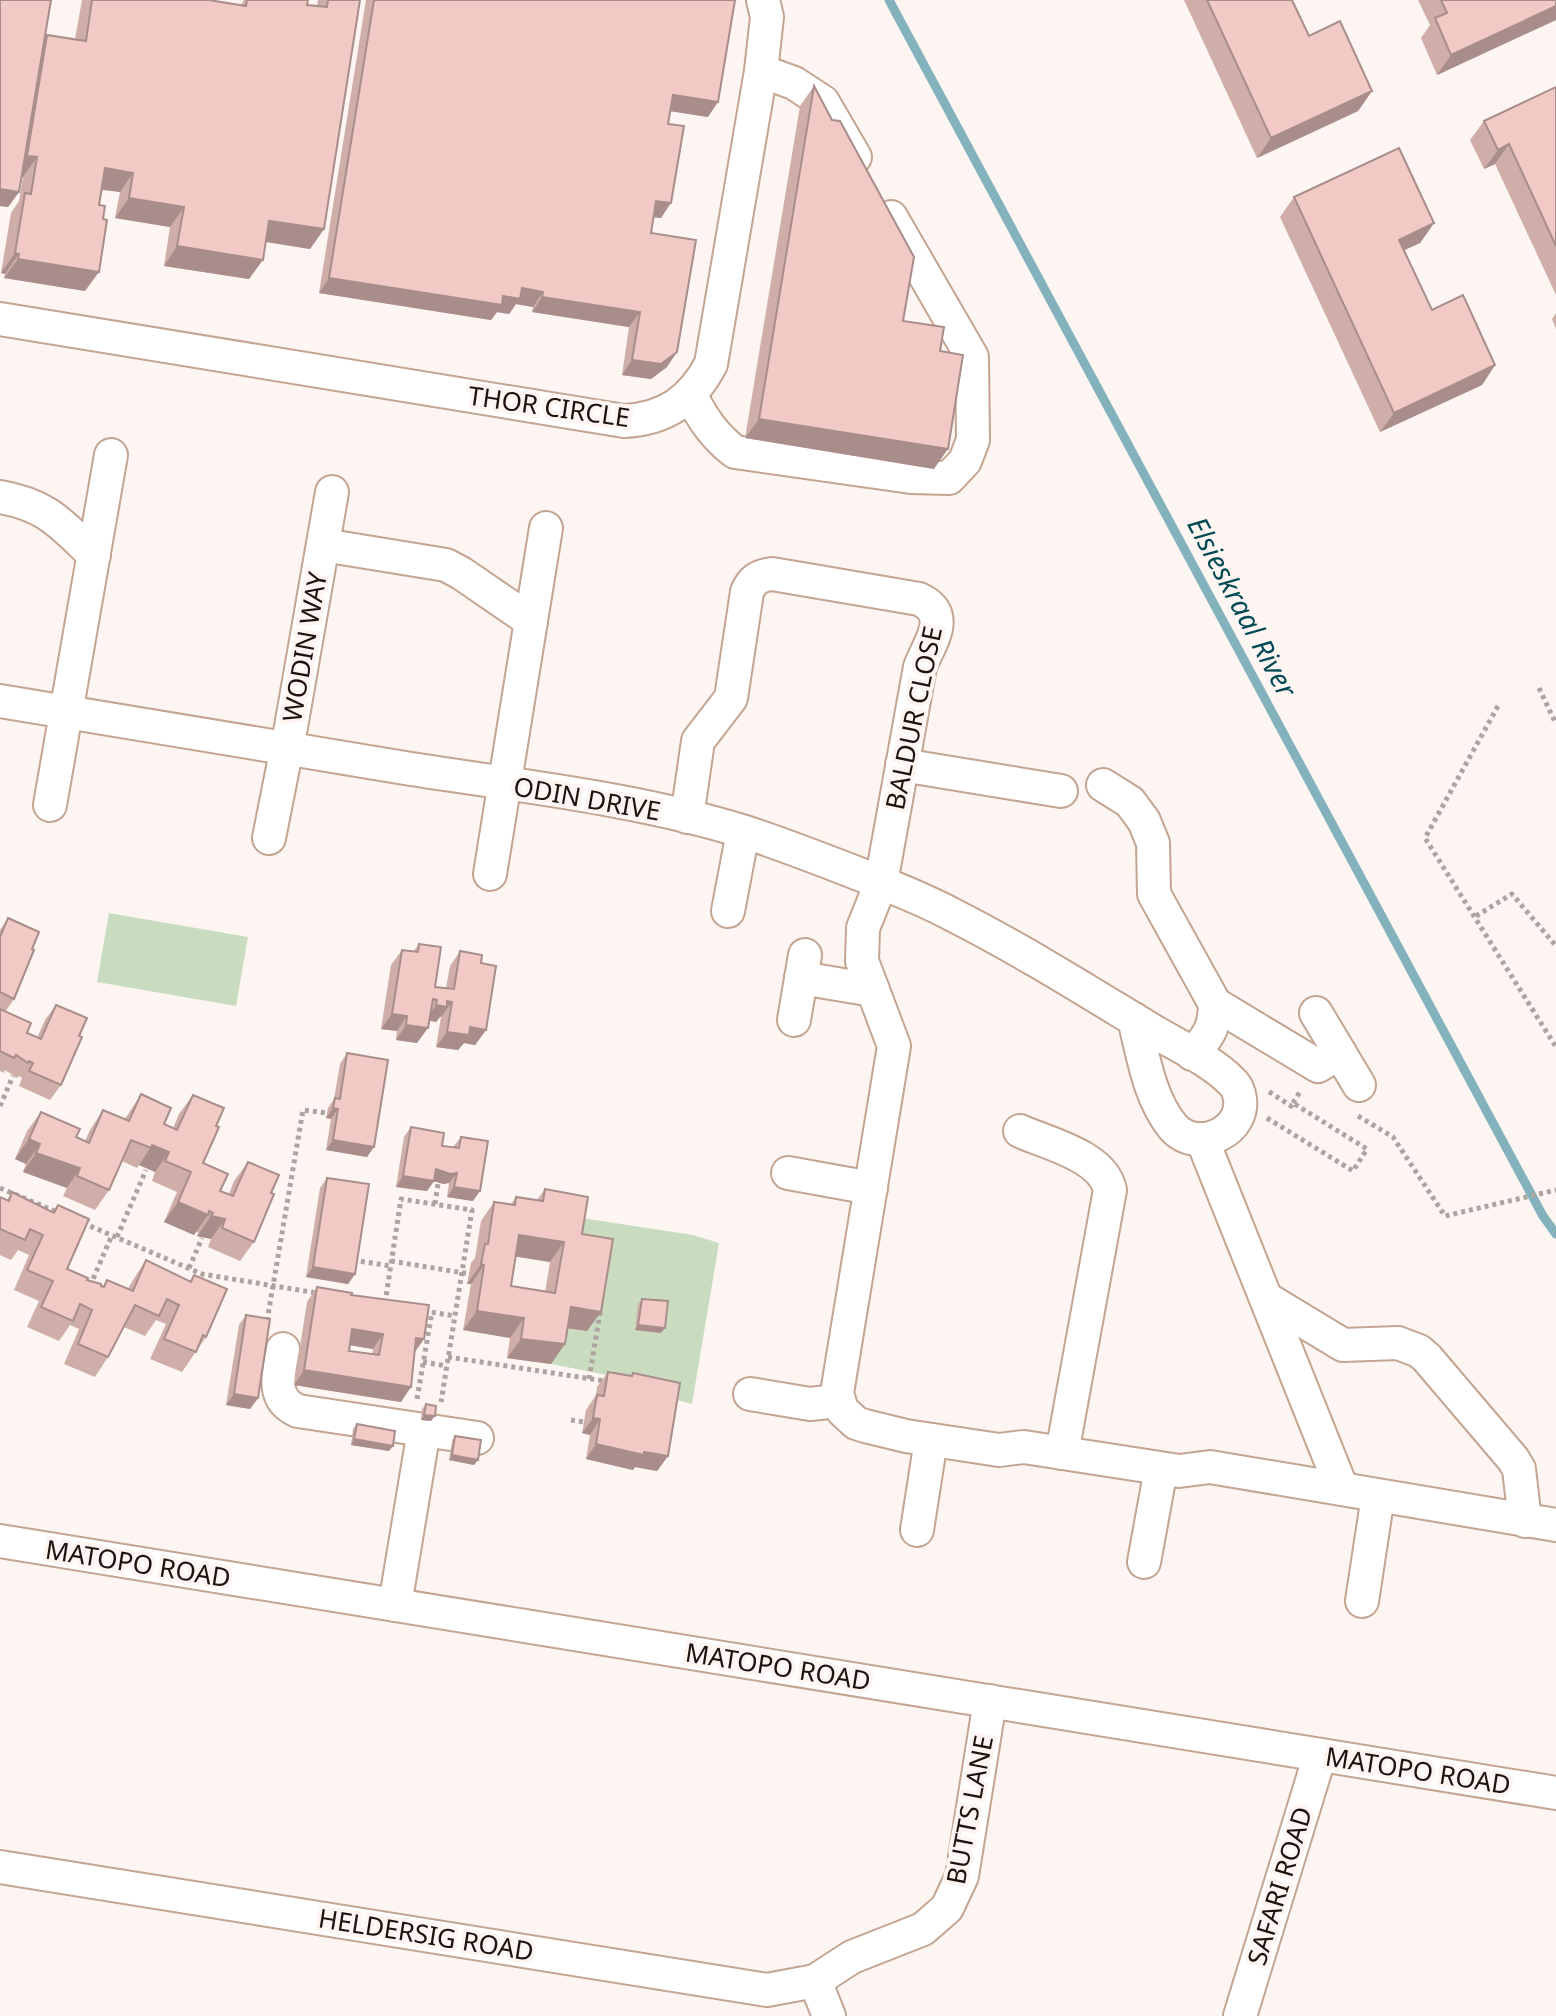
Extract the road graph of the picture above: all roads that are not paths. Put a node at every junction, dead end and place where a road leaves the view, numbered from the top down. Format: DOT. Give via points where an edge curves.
graph roads {
  1 [pos="763,0"];
  2 [pos="761,71"];
  3 [pos="0,319"];
  4 [pos="691,396"];
  5 [pos="111,455"];
  6 [pos="332,492"];
  7 [pos="0,497"];
  8 [pos="546,528"];
  9 [pos="323,545"];
  10 [pos="94,555"];
  11 [pos="531,621"];
  12 [pos="0,701"];
  13 [pos="68,712"];
  14 [pos="287,749"];
  15 [pos="902,765"];
  16 [pos="503,783"];
  17 [pos="1103,785"];
  18 [pos="1061,791"];
  19 [pos="50,805"];
  20 [pos="687,817"];
  21 [pos="743,832"];
  22 [pos="269,838"];
  23 [pos="490,874"];
  24 [pos="881,883"];
  25 [pos="728,911"];
  26 [pos="873,990"];
  27 [pos="1215,1004"];
  28 [pos="1316,1013"];
  29 [pos="1134,1019"];
  30 [pos="794,1020"];
  31 [pos="1340,1053"];
  32 [pos="1192,1054"];
  33 [pos="1357,1100"];
  34 [pos="1020,1131"];
  35 [pos="1202,1139"];
  36 [pos="788,1173"];
  37 [pos="871,1188"];
  38 [pos="1267,1299"];
  39 [pos="1343,1345"];
  40 [pos="283,1349"];
  41 [pos="1294,1367"];
  42 [pos="750,1394"];
  43 [pos="838,1401"];
  44 [pos="427,1412"];
  45 [pos="477,1438"];
  46 [pos="931,1440"];
  47 [pos="1062,1453"];
  48 [pos="1161,1469"];
  49 [pos="1342,1489"];
  50 [pos="1378,1496"];
  51 [pos="1540,1523"];
  52 [pos="917,1530"];
  53 [pos="0,1541"];
  54 [pos="1144,1562"];
  55 [pos="1362,1601"];
  56 [pos="395,1605"];
  57 [pos="990,1701"];
  58 [pos="1320,1755"];
  59 [pos="1556,1793"];
  60 [pos="0,1867"];
  61 [pos="815,1981"];
  62 [pos="829,2016"];
  63 [pos="1240,2016"];
  1 -- 2 [label="street, THOR CIRCLE" via="767,17"];
  2 -- 4 [label="street, THOR CIRCLE" via="711,364"];
  2 -- 4 [label="street" via="794,83 823,102 972,357 973,440 965,461 949,478 735,452 718,439"];
  3 -- 4 [label="street, THOR CIRCLE" via="624,421 660,415"];
  5 -- 10 [label="street"];
  6 -- 9 [label="street, WODIN WAY"];
  7 -- 10 [label="street" via="49,513"];
  8 -- 11 [label="street"];
  9 -- 11 [label="street, WODIN WAY" via="446,565"];
  9 -- 14 [label="street, WODIN WAY"];
  10 -- 13 [label="street"];
  11 -- 16 [label="street"];
  12 -- 13 [label="street, ODIN DRIVE"];
  13 -- 14 [label="street, ODIN DRIVE"];
  13 -- 19 [label="street"];
  14 -- 16 [label="street, ODIN DRIVE"];
  14 -- 22 [label="street, WODIN WAY"];
  15 -- 18 [label="street"];
  15 -- 20 [label="street, BALDUR CLOSE" via="920,667 935,636 935,612 929,603 761,575 747,592 731,698 698,741"];
  15 -- 24 [label="street, BALDUR CLOSE"];
  16 -- 20 [label="street, ODIN DRIVE"];
  16 -- 23 [label="street"];
  17 -- 27 [label="street" via="1130,802 1144,821 1153,843 1154,894"];
  20 -- 21 [label="street, ODIN DRIVE"];
  21 -- 24 [label="street, ODIN DRIVE"];
  21 -- 25 [label="street"];
  24 -- 26 [label="street, BALDUR CLOSE" via="863,928 862,961"];
  24 -- 29 [label="street, ODIN DRIVE" via="948,911"];
  26 -- 30 [label="street" via="803,967"];
  26 -- 37 [label="street, BALDUR CLOSE" via="894,1046"];
  27 -- 31 [label="street" via="1318,1066"];
  27 -- 32 [label="street" via="1209,1037"];
  28 -- 31 [label="street"];
  29 -- 32 [label="street, ODIN DRIVE"];
  29 -- 35 [label="street" via="1165,1115 1185,1137"];
  31 -- 33 [label="street"];
  32 -- 35 [label="street, ODIN DRIVE" via="1231,1080 1240,1100 1234,1124 1216,1137"];
  34 -- 47 [label="street" via="1097,1166 1110,1190"];
  35 -- 38 [label="street"];
  36 -- 37 [label="street"];
  37 -- 43 [label="street, BALDUR CLOSE"];
  38 -- 39 [label="street"];
  38 -- 41 [label="street"];
  39 -- 41 [label="street"];
  39 -- 51 [label="street" via="1398,1343 1427,1358 1513,1459"];
  40 -- 44 [label="street" via="277,1383 282,1400 298,1411"];
  41 -- 49 [label="street"];
  42 -- 43 [label="street" via="810,1404"];
  43 -- 46 [label="street" via="856,1423"];
  44 -- 45 [label="street"];
  44 -- 56 [label="street"];
  46 -- 47 [label="street"];
  46 -- 52 [label="street"];
  47 -- 48 [label="street"];
  48 -- 49 [label="street" via="1210,1467"];
  48 -- 54 [label="street"];
  49 -- 50 [label="street"];
  50 -- 51 [label="street"];
  50 -- 55 [label="street"];
  53 -- 56 [label="street, MATOPO ROAD"];
  56 -- 57 [label="street, MATOPO ROAD"];
  57 -- 58 [label="street, MATOPO ROAD"];
  57 -- 61 [label="street, BUTTS LANE" via="962,1876 947,1908 923,1929 852,1957"];
  58 -- 59 [label="street, MATOPO ROAD"];
  58 -- 63 [label="street, SAFARI ROAD"];
  60 -- 61 [label="street, HELDERSIG ROAD" via="767,1990"];
  61 -- 62 [label="street"];
}
